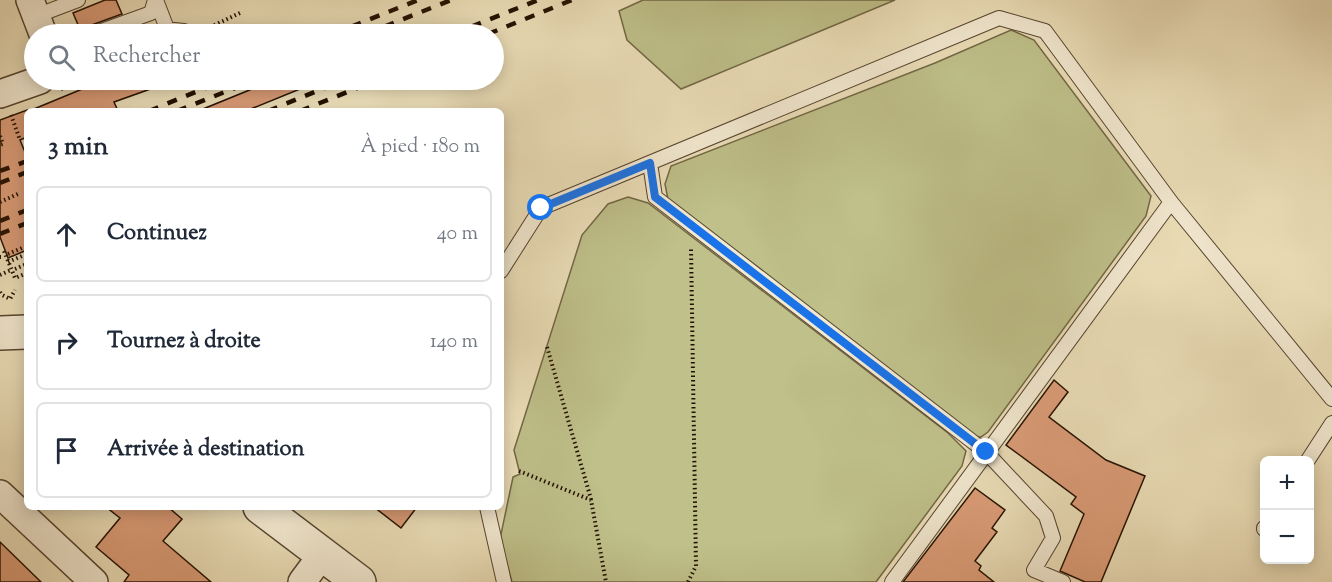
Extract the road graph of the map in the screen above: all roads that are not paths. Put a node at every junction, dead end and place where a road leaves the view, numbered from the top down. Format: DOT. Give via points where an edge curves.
graph roads {
  1 [pos="78,0"];
  2 [pos="156,0"];
  3 [pos="36,17"];
  4 [pos="121,24"];
  5 [pos="165,24"];
  6 [pos="24,86"];
  7 [pos="0,94"];
  8 [pos="650,163"];
  9 [pos="1171,202"];
  10 [pos="504,266"];
  11 [pos="24,332"];
  12 [pos="0,333"];
  13 [pos="1332,399"];
  14 [pos="1332,423"];
  15 [pos="986,452"];
  16 [pos="1311,456"];
  17 [pos="0,494"];
  18 [pos="264,510"];
  19 [pos="488,510"];
  20 [pos="322,555"];
  21 [pos="94,582"];
  22 [pos="302,582"];
  23 [pos="359,582"];
  24 [pos="504,582"];
  25 [pos="892,582"];
  26 [pos="1063,582"];
  1 -- 3 [label="lane"];
  2 -- 4 [label="lane" via="151,13"];
  2 -- 5 [label="lane"];
  6 -- 7 [label="street"];
  8 -- 9 [label="lane" via="999,18 1045,31"];
  8 -- 10 [label="lane" via="541,208"];
  8 -- 15 [label="lane" via="655,197"];
  9 -- 13 [label="lane"];
  9 -- 15 [label="lane"];
  11 -- 12 [label="street"];
  14 -- 16 [label="lane"];
  15 -- 25 [label="lane"];
  15 -- 26 [label="lane" via="1046,516 1053,538 1034,570"];
  17 -- 21 [label="street"];
  18 -- 20 [label="street"];
  19 -- 24 [label="lane"];
  20 -- 22 [label="street"];
  20 -- 23 [label="street"];
}
